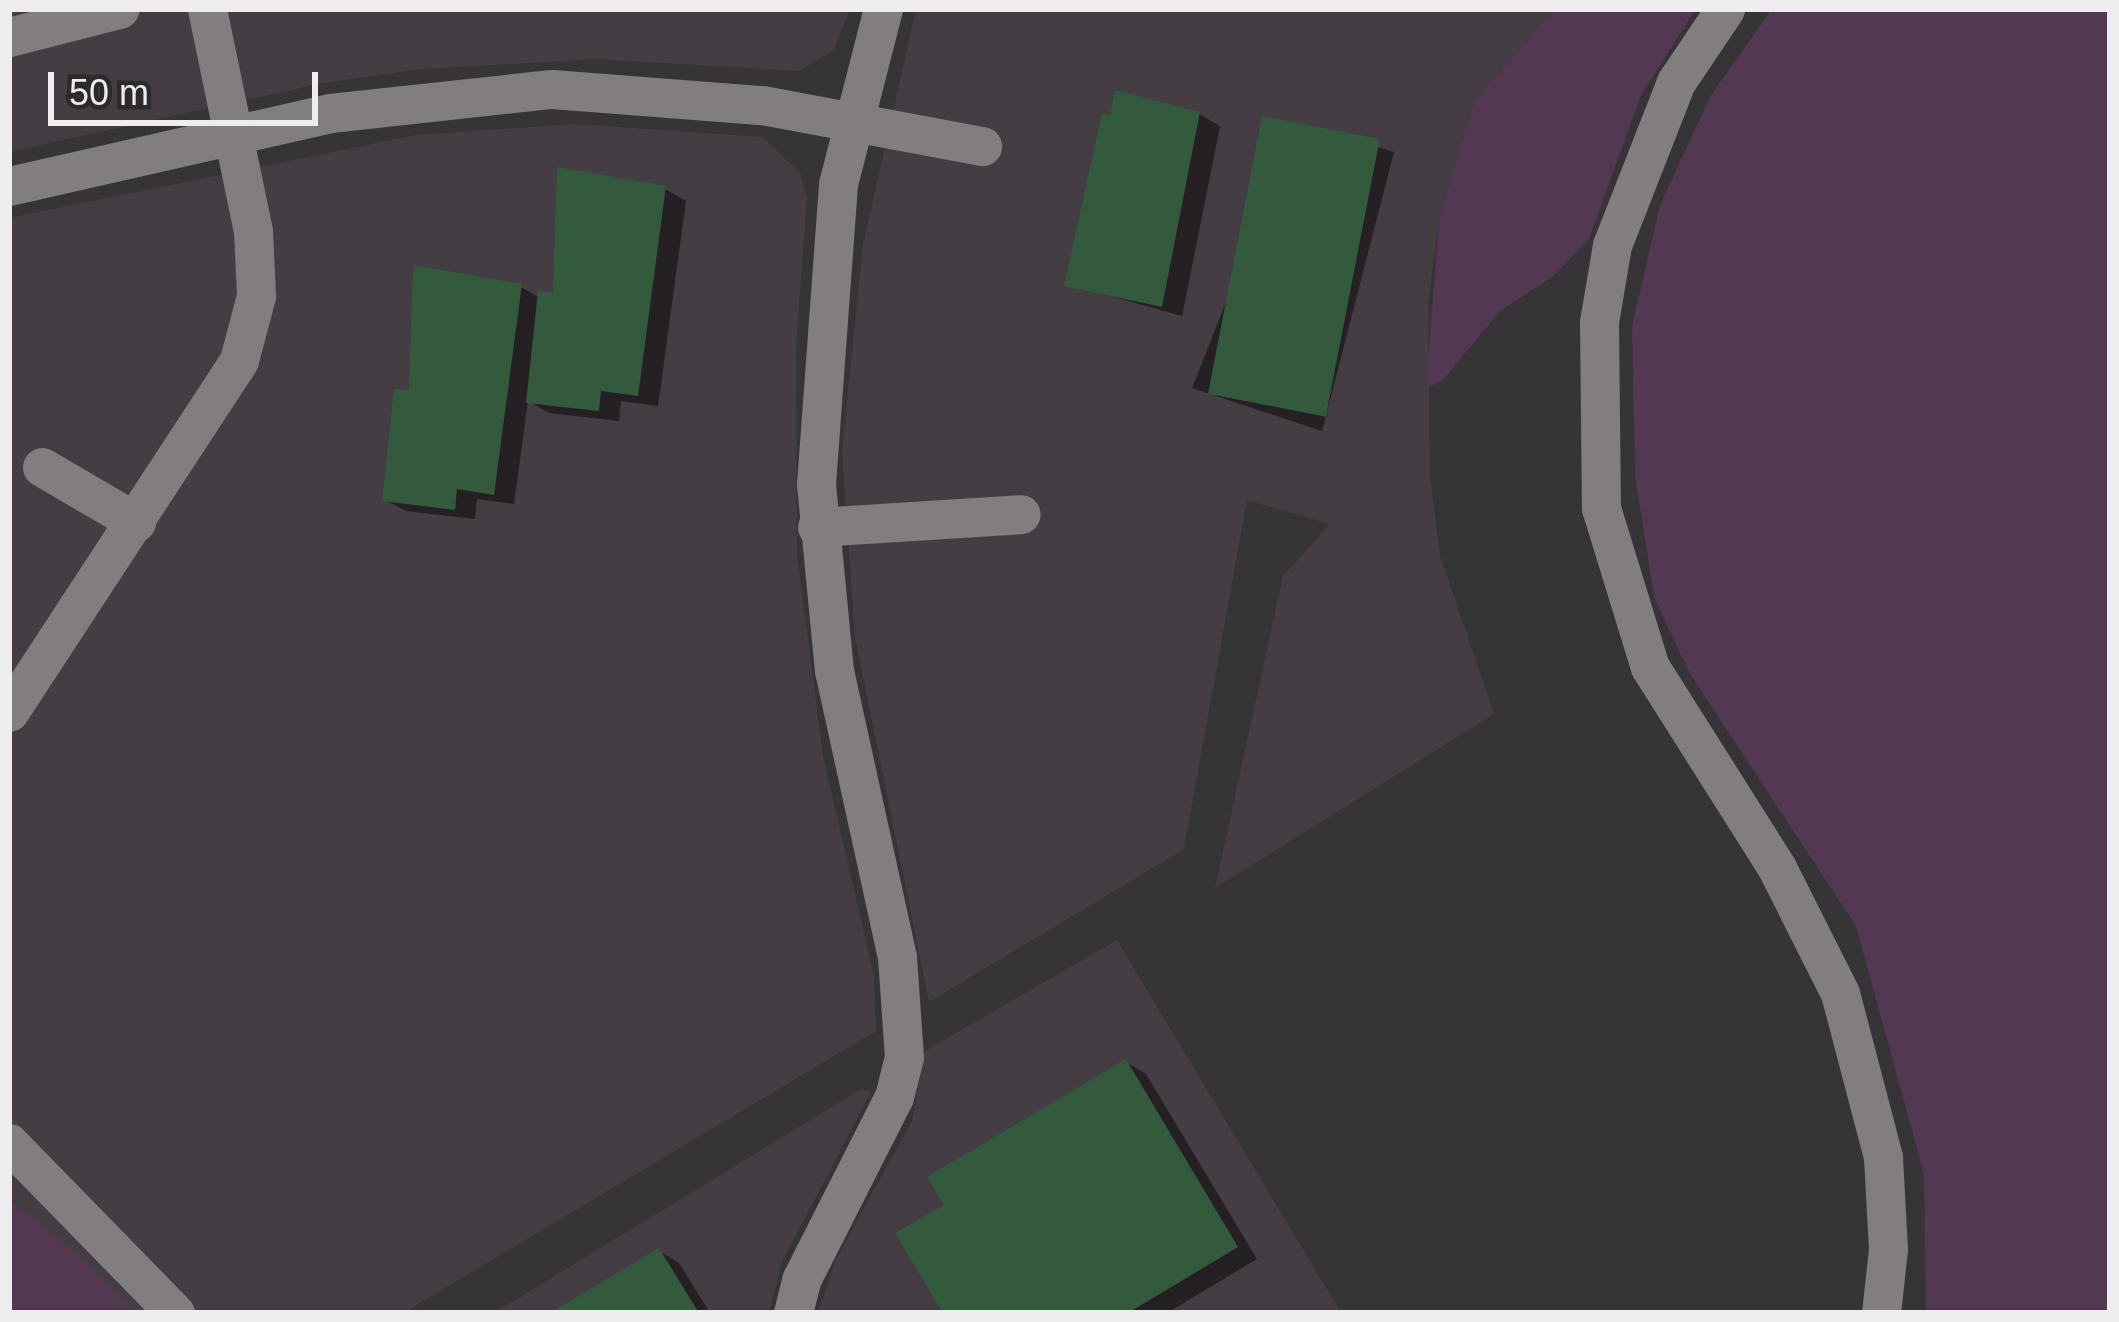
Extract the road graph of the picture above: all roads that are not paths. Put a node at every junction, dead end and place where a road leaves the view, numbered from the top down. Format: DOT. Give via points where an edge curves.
graph roads {
  1 [pos="119,9"];
  2 [pos="207,9"];
  3 [pos="883,9"];
  4 [pos="1725,9"];
  5 [pos="9,38"];
  6 [pos="849,124"];
  7 [pos="234,135"];
  8 [pos="982,146"];
  9 [pos="9,186"];
  10 [pos="42,467"];
  11 [pos="1021,514"];
  12 [pos="136,522"];
  13 [pos="818,527"];
  14 [pos="9,712"];
  15 [pos="9,1143"];
  16 [pos="175,1313"];
  17 [pos="793,1313"];
  18 [pos="1881,1313"];
  1 -- 5 [label="street"];
  2 -- 7 [label="street"];
  3 -- 6 [label="street"];
  4 -- 18 [label="street" via="1666,102 1612,245 1600,322 1600,508 1650,667 1777,868 1840,993 1883,1157 1888,1249"];
  6 -- 7 [label="street" via="715,99 552,89 400,101"];
  6 -- 8 [label="street"];
  6 -- 13 [label="street" via="834,218"];
  7 -- 9 [label="street"];
  7 -- 12 [label="street" via="256,296 238,360"];
  10 -- 12 [label="street"];
  11 -- 13 [label="street"];
  12 -- 14 [label="street"];
  13 -- 17 [label="street" via="848,752 899,975 904,1057 894,1097 801,1280"];
  15 -- 16 [label="street"];
}
